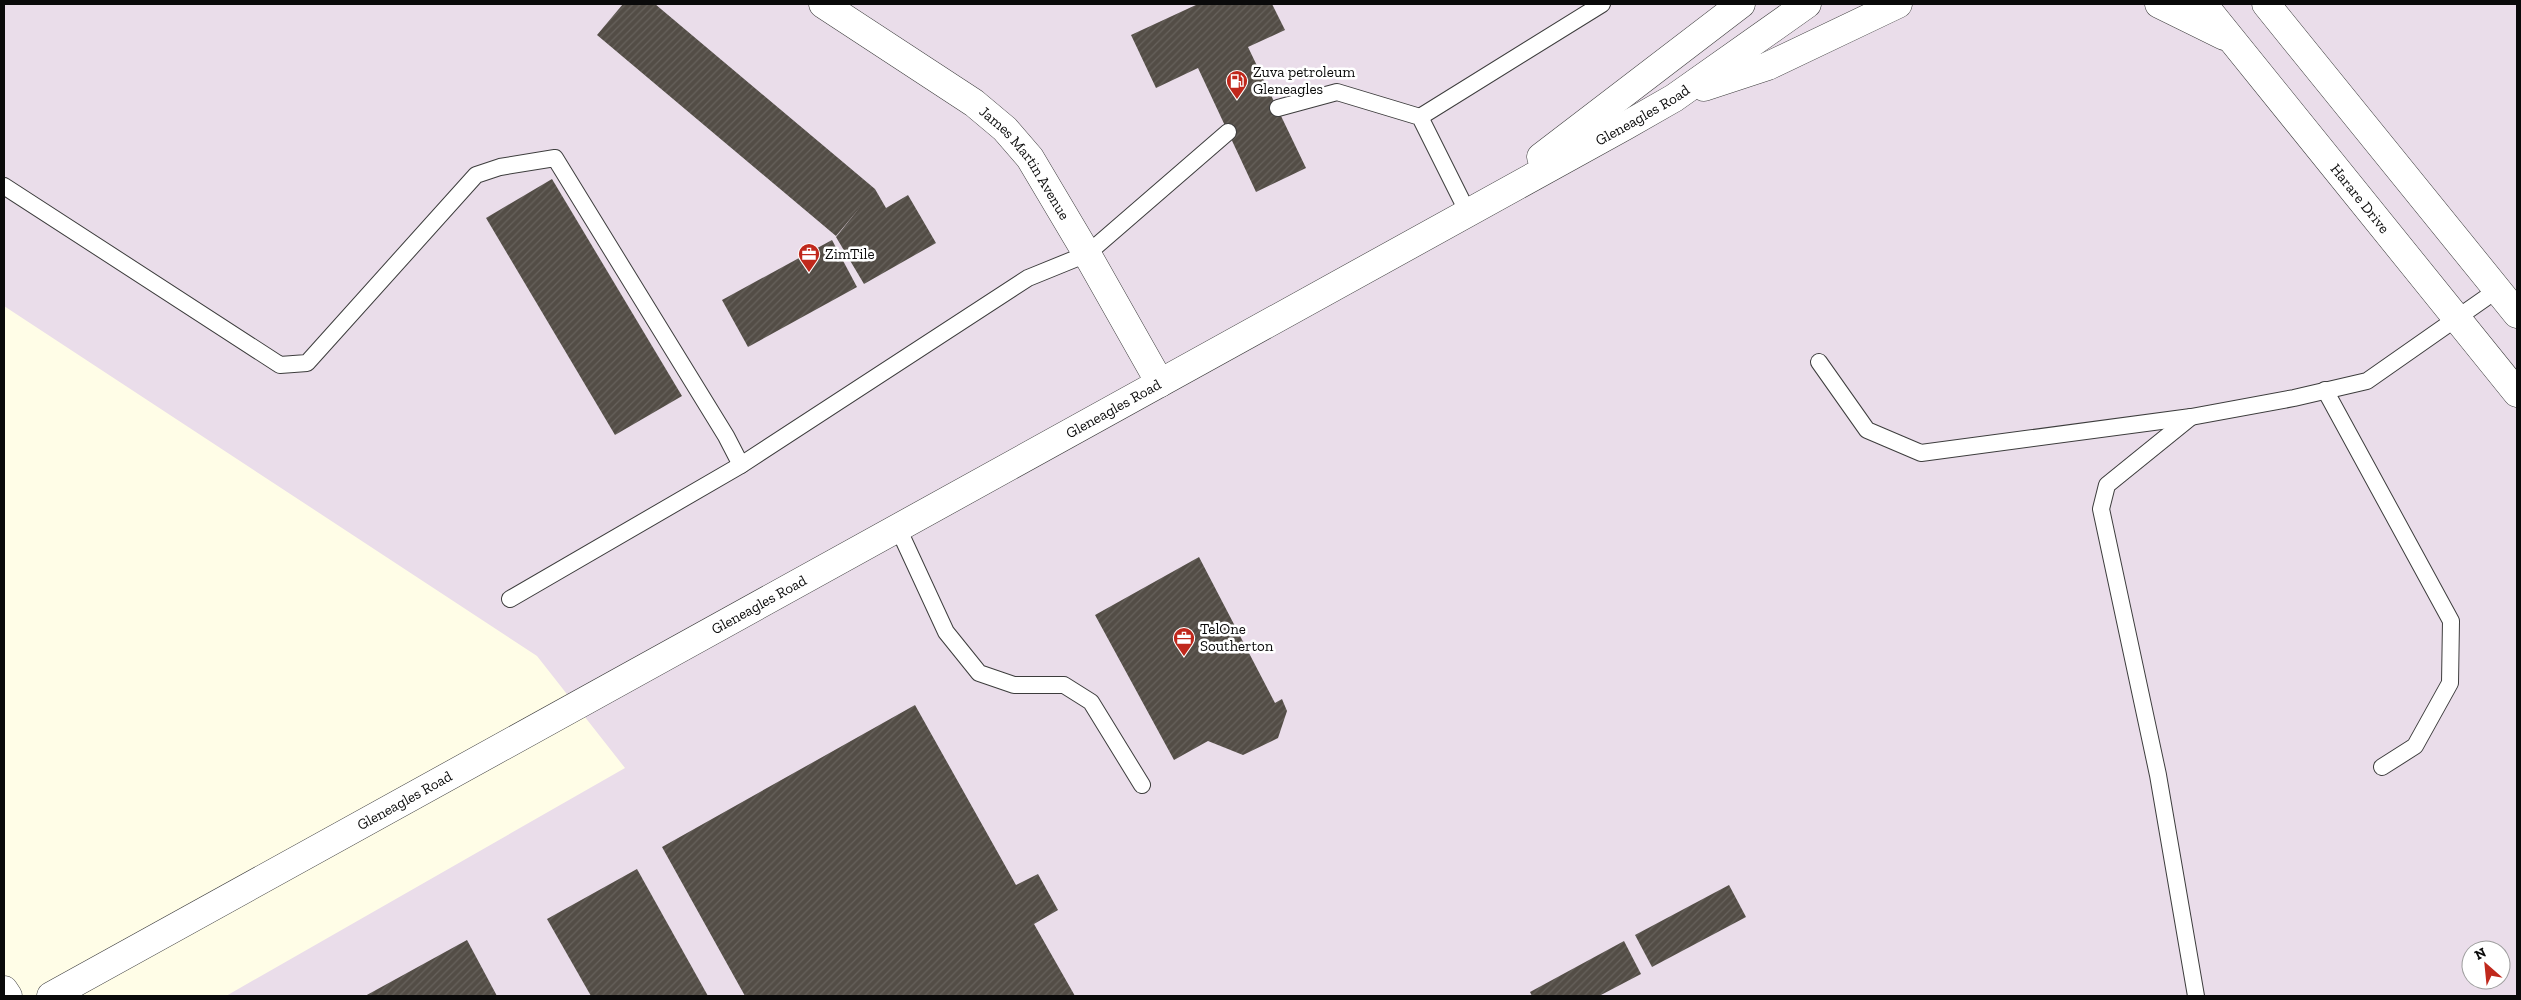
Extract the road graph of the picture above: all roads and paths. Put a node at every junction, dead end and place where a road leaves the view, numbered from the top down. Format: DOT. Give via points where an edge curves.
graph roads {
  1 [pos="823,4"];
  2 [pos="1602,4"];
  3 [pos="1741,4"];
  4 [pos="1807,4"];
  5 [pos="1898,4"];
  6 [pos="2159,4"];
  7 [pos="2203,4"];
  8 [pos="2266,4"];
  9 [pos="2232,40"];
  10 [pos="1674,98"];
  11 [pos="1278,108"];
  12 [pos="1420,117"];
  13 [pos="1228,132"];
  14 [pos="4,186"];
  15 [pos="1468,213"];
  16 [pos="1087,254"];
  17 [pos="2497,290"];
  18 [pos="2517,314"];
  19 [pos="2457,318"];
  20 [pos="1819,362"];
  21 [pos="1160,383"];
  22 [pos="2325,390"];
  23 [pos="2517,393"];
  24 [pos="2191,417"];
  25 [pos="741,464"];
  26 [pos="898,528"];
  27 [pos="510,598"];
  28 [pos="2382,767"];
  29 [pos="1142,785"];
  30 [pos="4,990"];
  31 [pos="8,996"];
  32 [pos="51,996"];
  33 [pos="2196,996"];
  1 -- 16 [label="street, James Martin Avenue" via="974,103 1005,129 1030,158"];
  2 -- 12 [label="lane"];
  3 -- 15 [label="street, Gleneagles Road"];
  4 -- 10 [label="street, Gleneagles Road"];
  5 -- 10 [label="street" via="1768,66"];
  6 -- 9 [label="street"];
  7 -- 9 [label="street, Harare Drive"];
  8 -- 17 [label="street"];
  9 -- 19 [label="street, Harare Drive"];
  10 -- 15 [label="street, Gleneagles Road"];
  11 -- 12 [label="lane" via="1337,92"];
  12 -- 15 [label="lane"];
  13 -- 16 [label="lane"];
  14 -- 25 [label="lane" via="280,365 307,363 476,175 500,167 554,158"];
  15 -- 21 [label="street, Gleneagles Road"];
  16 -- 21 [label="street, James Martin Avenue"];
  16 -- 25 [label="lane" via="1028,278"];
  17 -- 18 [label="street"];
  17 -- 19 [label="lane"];
  19 -- 22 [label="lane" via="2366,381"];
  19 -- 23 [label="street, Harare Drive"];
  20 -- 24 [label="lane" via="1867,430 1921,453"];
  21 -- 26 [label="street, Gleneagles Road"];
  22 -- 24 [label="lane"];
  22 -- 28 [label="lane" via="2451,621 2450,683 2415,746"];
  24 -- 33 [label="lane" via="2107,485 2101,509 2158,775"];
  25 -- 27 [label="lane"];
  26 -- 29 [label="lane" via="946,632 979,673 1014,685 1064,685 1091,702"];
  26 -- 32 [label="street, Gleneagles Road"];
  30 -- 31 [label="street"];
}
